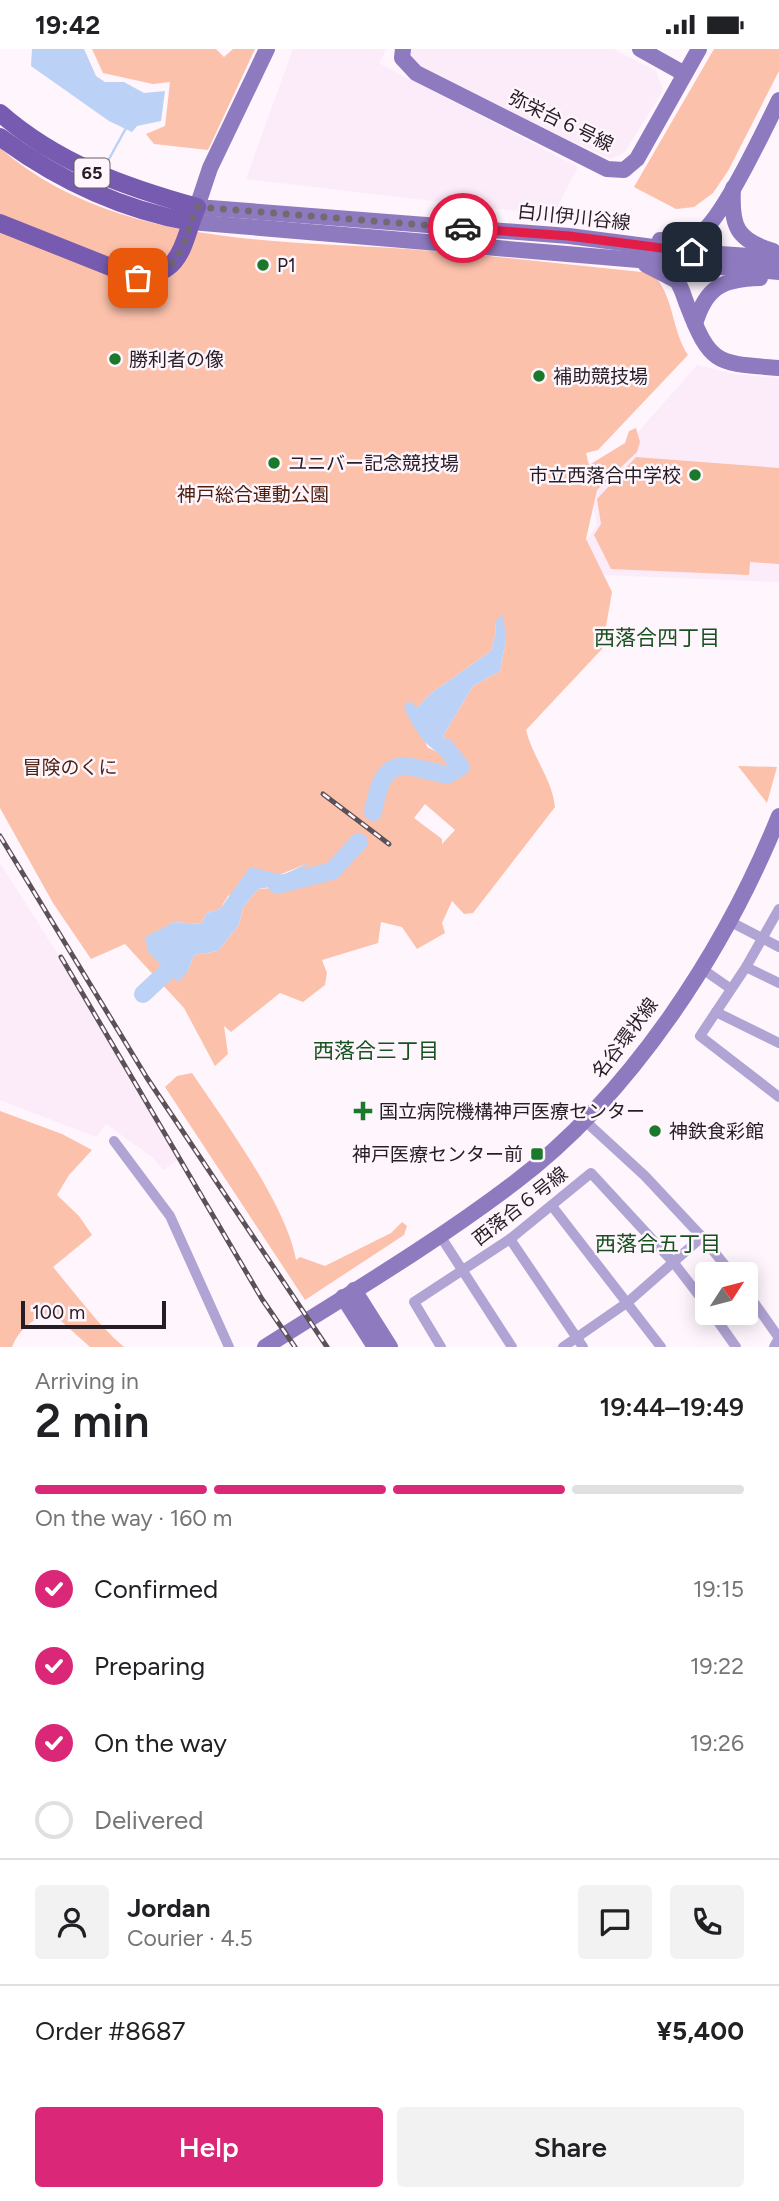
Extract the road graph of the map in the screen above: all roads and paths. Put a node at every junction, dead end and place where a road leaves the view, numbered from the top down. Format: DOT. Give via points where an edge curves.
graph roads {
  1 [pos="267,49"];
  2 [pos="403,49"];
  3 [pos="640,49"];
  4 [pos="699,49"];
  5 [pos="683,73"];
  6 [pos="779,100"];
  7 [pos="0,113"];
  8 [pos="0,137"];
  9 [pos="733,188"];
  10 [pos="194,214"];
  11 [pos="0,223"];
  12 [pos="605,240"];
  13 [pos="779,255"];
  14 [pos="616,257"];
  15 [pos="779,274"];
  16 [pos="695,324"];
  17 [pos="779,368"];
  18 [pos="779,816"];
  19 [pos="779,909"];
  20 [pos="729,921"];
  21 [pos="763,939"];
  22 [pos="779,947"];
  23 [pos="746,967"];
  24 [pos="701,968"];
  25 [pos="779,983"];
  26 [pos="732,989"];
  27 [pos="716,1012"];
  28 [pos="779,1043"];
  29 [pos="779,1097"];
  30 [pos="584,1121"];
  31 [pos="114,1140"];
  32 [pos="552,1206"];
  33 [pos="439,1234"];
  34 [pos="702,1237"];
  35 [pos="510,1239"];
  36 [pos="722,1262"];
  37 [pos="674,1263"];
  38 [pos="464,1271"];
  39 [pos="695,1290"];
  40 [pos="349,1294"];
  41 [pos="628,1302"];
  42 [pos="758,1308"];
  43 [pos="720,1325"];
  44 [pos="580,1343"];
  45 [pos="229,1347"];
  46 [pos="265,1347"];
  47 [pos="376,1347"];
  48 [pos="390,1347"];
  49 [pos="441,1347"];
  50 [pos="512,1347"];
  51 [pos="563,1347"];
  52 [pos="661,1347"];
  53 [pos="736,1347"];
  54 [pos="774,1347"];
  1 -- 10 [label="street" via="210,168"];
  2 -- 5 [label="street, 弥栄台６号線" via="402,58 416,73 607,169 625,170 637,159"];
  3 -- 5 [label="street"];
  4 -- 5 [label="street, 弥栄台６号線"];
  6 -- 9 [label="street"];
  7 -- 10 [label="main road, 65" via="37,142 91,172"];
  8 -- 10 [label="main road, 65" via="39,165 99,196 152,214"];
  9 -- 12 [label="street" via="698,235 671,240"];
  9 -- 13 [label="street" via="736,228 750,243"];
  10 -- 11 [label="main road" via="171,266 138,278"];
  10 -- 12 [label="street, 白川伊川谷線"];
  10 -- 14 [label="street, 白川伊川谷線"];
  12 -- 13 [label="street, 白川伊川谷線" via="692,252"];
  14 -- 15 [label="street, 白川伊川谷線"];
  14 -- 16 [label="street" via="656,268 677,281"];
  15 -- 16 [label="street" via="721,284 706,296"];
  16 -- 17 [label="street" via="702,344 723,361"];
  18 -- 20 [label="street, 名谷環状線"];
  19 -- 21 [label="street"];
  20 -- 21 [label="street"];
  20 -- 24 [label="street, 名谷環状線"];
  21 -- 22 [label="street"];
  21 -- 23 [label="street"];
  23 -- 25 [label="street"];
  23 -- 26 [label="street"];
  24 -- 26 [label="street"];
  24 -- 30 [label="street, 名谷環状線" via="637,1059"];
  26 -- 27 [label="street"];
  27 -- 28 [label="street"];
  27 -- 29 [label="street" via="700,1036"];
  30 -- 33 [label="street, 名谷環状線" via="514,1183"];
  30 -- 34 [label="street" via="645,1176"];
  31 -- 45 [label="street" via="170,1216"];
  32 -- 35 [label="street, 西落合６号線"];
  32 -- 37 [label="street, 西落合６号線" via="591,1173"];
  32 -- 41 [label="street"];
  33 -- 38 [label="street"];
  33 -- 40 [label="street, 名谷環状線"];
  34 -- 36 [label="street"];
  34 -- 37 [label="street"];
  35 -- 38 [label="street, 西落合６号線"];
  35 -- 44 [label="street"];
  37 -- 39 [label="street, 西落合６号線"];
  37 -- 41 [label="street"];
  38 -- 49 [label="street, 西落合６号線" via="414,1302"];
  38 -- 50 [label="street"];
  40 -- 46 [label="street, 名谷環状線"];
  40 -- 47 [label="street"];
  40 -- 48 [label="street"];
  41 -- 44 [label="street"];
  41 -- 52 [label="street"];
  42 -- 54 [label="street" via="779,1338"];
  43 -- 53 [label="street"];
  44 -- 51 [label="street"];
}
